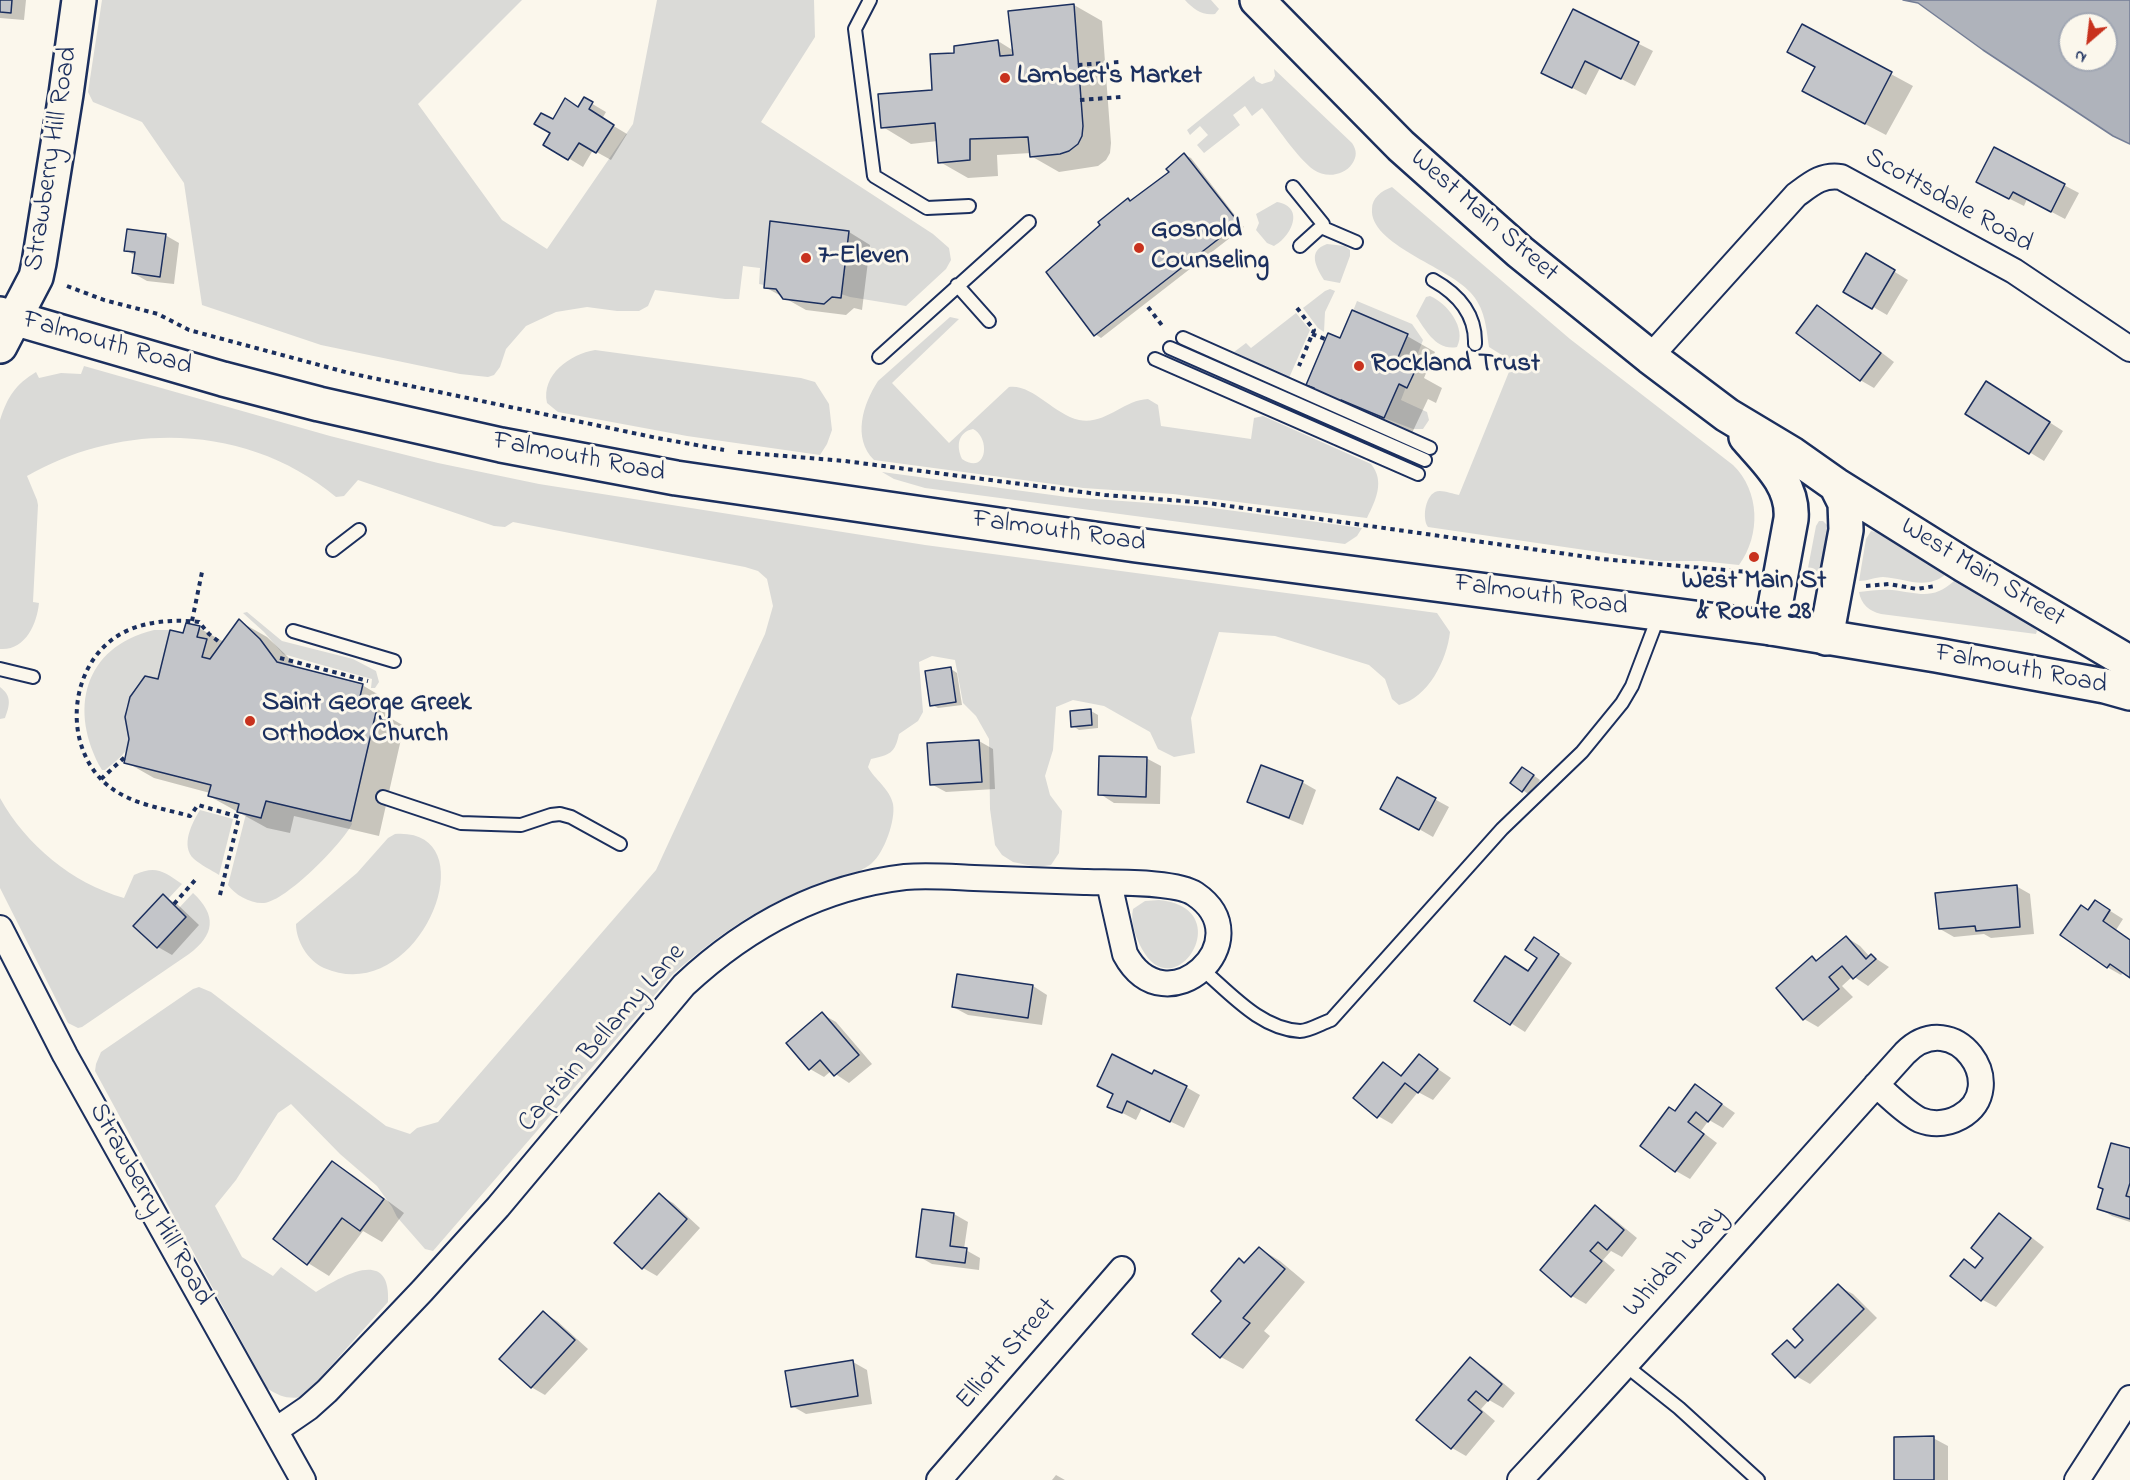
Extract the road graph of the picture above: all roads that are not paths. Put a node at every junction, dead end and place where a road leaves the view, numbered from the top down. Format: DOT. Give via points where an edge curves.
graph roads {
  1 [pos="79,0"];
  2 [pos="870,0"];
  3 [pos="1257,0"];
  4 [pos="1293,187"];
  5 [pos="969,206"];
  6 [pos="1029,222"];
  7 [pos="1323,224"];
  8 [pos="1356,242"];
  9 [pos="1300,246"];
  10 [pos="1433,280"];
  11 [pos="957,285"];
  12 [pos="989,321"];
  13 [pos="5,326"];
  14 [pos="1183,338"];
  15 [pos="1475,344"];
  16 [pos="1170,348"];
  17 [pos="2130,349"];
  18 [pos="879,357"];
  19 [pos="1650,357"];
  20 [pos="1155,359"];
  21 [pos="1727,415"];
  22 [pos="1418,474"];
  23 [pos="1836,485"];
  24 [pos="359,530"];
  25 [pos="333,550"];
  26 [pos="1660,613"];
  27 [pos="1771,628"];
  28 [pos="293,631"];
  29 [pos="1826,638"];
  30 [pos="393,661"];
  31 [pos="2130,663"];
  32 [pos="0,669"];
  33 [pos="33,677"];
  34 [pos="2130,693"];
  35 [pos="383,797"];
  36 [pos="620,844"];
  37 [pos="1109,883"];
  38 [pos="0,928"];
  39 [pos="1203,970"];
  40 [pos="1876,1084"];
  41 [pos="1122,1269"];
  42 [pos="1625,1365"];
  43 [pos="2130,1398"];
  44 [pos="276,1430"];
  45 [pos="303,1480"];
  46 [pos="939,1480"];
  47 [pos="1520,1480"];
  48 [pos="1758,1480"];
  49 [pos="2077,1480"];
  1 -- 13 [label="main road, Strawberry Hill Road" via="36,277"];
  2 -- 5 [label="lane" via="855,29 874,176 927,208"];
  3 -- 19 [label="main road, West Main Street" via="1401,146 1520,252"];
  4 -- 7 [label="lane"];
  6 -- 11 [label="lane"];
  8 -- 9 [label="lane" via="1321,227"];
  10 -- 15 [label="lane" via="1455,294 1464,306 1474,327"];
  11 -- 12 [label="lane"];
  11 -- 18 [label="lane"];
  13 -- 26 [label="main road, Falmouth Road" via="319,404 676,478"];
  14 -- 16 [label="lane" via="1427,454"];
  17 -- 19 [label="street, Scottsdale Road" via="2014,271 1841,177 1831,176 1796,195"];
  19 -- 21 [label="main road, West Main Street"];
  20 -- 22 [label="lane"];
  21 -- 23 [label="main road, West Main Street"];
  21 -- 27 [label="main road, West Main Street" via="1773,468 1785,485 1791,505"];
  23 -- 29 [label="main road" via="1845,503 1846,530"];
  23 -- 31 [label="main road, West Main Street"];
  24 -- 25 [label="lane"];
  26 -- 27 [label="main road, Falmouth Road"];
  26 -- 39 [label="lane" via="1622,703 1582,752 1502,829 1331,1020 1303,1032 1277,1027 1252,1013"];
  27 -- 29 [label="main road, Falmouth Road"];
  28 -- 30 [label="lane"];
  29 -- 34 [label="main road, Falmouth Road"];
  32 -- 33 [label="lane"];
  35 -- 36 [label="lane" via="461,823 520,825 560,814"];
  37 -- 39 [label="street" via="1122,945 1136,970 1153,980 1172,983"];
  37 -- 39 [label="street, Captain Bellamy Lane" via="1181,888 1199,896 1212,911 1218,930 1216,949"];
  37 -- 44 [label="street, Captain Bellamy Lane" via="907,877 853,888 791,909 742,938 684,985 498,1207 345,1373 308,1408"];
  38 -- 44 [label="street, Strawberry Hill Road" via="65,1055"];
  40 -- 42 [label="street, Whidah Way"];
  41 -- 46 [label="street, Elliott Street"];
  42 -- 47 [label="street, Whidah Way"];
  42 -- 48 [label="lane"];
  43 -- 49 [label="street"];
  44 -- 45 [label="street, Strawberry Hill Road"];
}
